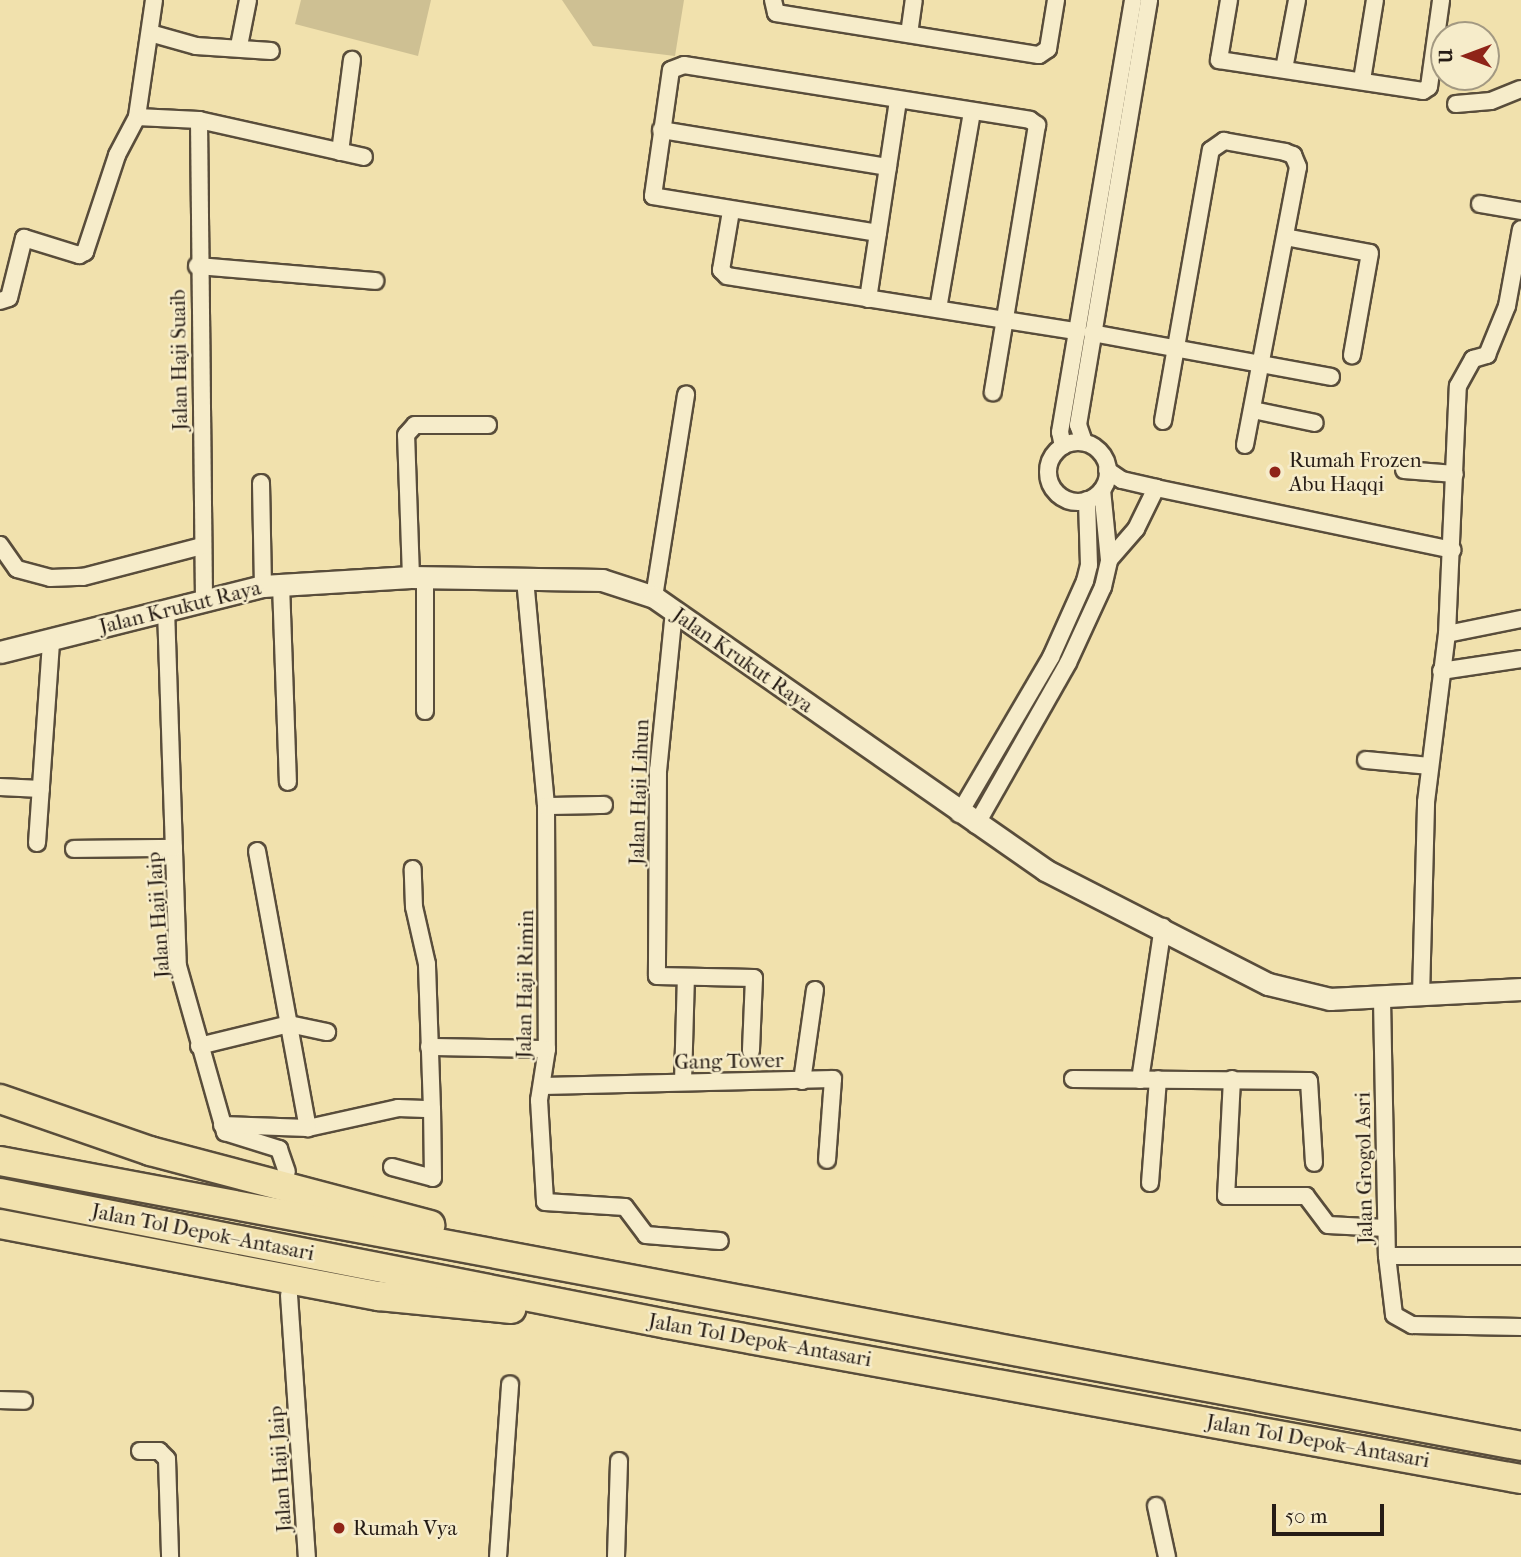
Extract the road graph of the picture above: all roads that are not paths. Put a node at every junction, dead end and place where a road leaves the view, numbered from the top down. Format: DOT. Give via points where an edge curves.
graph roads {
  1 [pos="154,0"];
  2 [pos="248,0"];
  3 [pos="773,0"];
  4 [pos="914,0"];
  5 [pos="1056,0"];
  6 [pos="1133,0"];
  7 [pos="1149,0"];
  8 [pos="1229,0"];
  9 [pos="1297,0"];
  10 [pos="1374,0"];
  11 [pos="1441,0"];
  12 [pos="150,33"];
  13 [pos="909,34"];
  14 [pos="239,46"];
  15 [pos="271,51"];
  16 [pos="352,60"];
  17 [pos="1284,69"];
  18 [pos="1362,80"];
  19 [pos="1521,89"];
  20 [pos="898,100"];
  21 [pos="1456,104"];
  22 [pos="972,111"];
  23 [pos="136,117"];
  24 [pos="199,120"];
  25 [pos="662,130"];
  26 [pos="341,152"];
  27 [pos="364,157"];
  28 [pos="888,167"];
  29 [pos="1113,172"];
  30 [pos="1480,204"];
  31 [pos="731,211"];
  32 [pos="1521,211"];
  33 [pos="1521,229"];
  34 [pos="878,233"];
  35 [pos="1285,237"];
  36 [pos="197,266"];
  37 [pos="375,281"];
  38 [pos="868,299"];
  39 [pos="0,301"];
  40 [pos="1514,306"];
  41 [pos="937,309"];
  42 [pos="1007,320"];
  43 [pos="1084,332"];
  44 [pos="1176,349"];
  45 [pos="1352,355"];
  46 [pos="1261,365"];
  47 [pos="1331,377"];
  48 [pos="993,392"];
  49 [pos="686,395"];
  50 [pos="1252,410"];
  51 [pos="1163,421"];
  52 [pos="1315,423"];
  53 [pos="488,425"];
  54 [pos="1084,442"];
  55 [pos="1245,445"];
  56 [pos="1063,446"];
  57 [pos="1404,470"];
  58 [pos="1455,474"];
  59 [pos="1105,481"];
  60 [pos="261,483"];
  61 [pos="1156,488"];
  62 [pos="1087,500"];
  63 [pos="0,545"];
  64 [pos="1453,550"];
  65 [pos="202,553"];
  66 [pos="1089,565"];
  67 [pos="1109,565"];
  68 [pos="418,577"];
  69 [pos="269,579"];
  70 [pos="525,579"];
  71 [pos="654,597"];
  72 [pos="204,599"];
  73 [pos="166,609"];
  74 [pos="674,611"];
  75 [pos="1521,619"];
  76 [pos="1447,634"];
  77 [pos="51,641"];
  78 [pos="0,652"];
  79 [pos="1521,659"];
  80 [pos="1441,671"];
  81 [pos="425,711"];
  82 [pos="1366,760"];
  83 [pos="1430,766"];
  84 [pos="288,782"];
  85 [pos="0,787"];
  86 [pos="41,789"];
  87 [pos="604,805"];
  88 [pos="546,806"];
  89 [pos="967,819"];
  90 [pos="37,843"];
  91 [pos="174,848"];
  92 [pos="74,849"];
  93 [pos="257,851"];
  94 [pos="413,869"];
  95 [pos="1163,927"];
  96 [pos="686,977"];
  97 [pos="1521,989"];
  98 [pos="815,990"];
  99 [pos="1421,996"];
  100 [pos="1382,999"];
  101 [pos="289,1024"];
  102 [pos="327,1032"];
  103 [pos="199,1046"];
  104 [pos="429,1047"];
  105 [pos="547,1049"];
  106 [pos="751,1051"];
  107 [pos="1073,1079"];
  108 [pos="1158,1079"];
  109 [pos="1232,1079"];
  110 [pos="1140,1080"];
  111 [pos="802,1081"];
  112 [pos="683,1082"];
  113 [pos="543,1086"];
  114 [pos="0,1099"];
  115 [pos="432,1109"];
  116 [pos="222,1125"];
  117 [pos="308,1128"];
  118 [pos="827,1160"];
  119 [pos="0,1161"];
  120 [pos="1314,1163"];
  121 [pos="392,1167"];
  122 [pos="287,1171"];
  123 [pos="1150,1183"];
  124 [pos="0,1192"];
  125 [pos="0,1224"];
  126 [pos="1386,1228"];
  127 [pos="720,1241"];
  128 [pos="1387,1256"];
  129 [pos="1521,1256"];
  130 [pos="652,1285"];
  131 [pos="289,1295"];
  132 [pos="667,1324"];
  133 [pos="1521,1327"];
  134 [pos="510,1384"];
  135 [pos="0,1400"];
  136 [pos="24,1401"];
  137 [pos="1521,1446"];
  138 [pos="140,1451"];
  139 [pos="619,1461"];
  140 [pos="1521,1479"];
  141 [pos="1156,1506"];
  142 [pos="170,1557"];
  143 [pos="307,1557"];
  144 [pos="498,1557"];
  145 [pos="616,1557"];
  146 [pos="1167,1557"];
  1 -- 12 [label="street"];
  2 -- 14 [label="street"];
  3 -- 13 [label="street" via="776,13"];
  4 -- 13 [label="street"];
  5 -- 13 [label="street" via="1048,49 1039,55"];
  6 -- 29 [label="street"];
  7 -- 29 [label="street"];
  8 -- 17 [label="street" via="1219,60"];
  9 -- 17 [label="street"];
  10 -- 18 [label="street"];
  11 -- 18 [label="street" via="1427,90"];
  12 -- 14 [label="street" via="196,46"];
  12 -- 23 [label="street"];
  14 -- 15 [label="street"];
  16 -- 26 [label="street"];
  17 -- 18 [label="street"];
  19 -- 21 [label="street" via="1491,101"];
  20 -- 22 [label="street"];
  20 -- 25 [label="street" via="679,64 668,75"];
  20 -- 28 [label="street"];
  22 -- 41 [label="street"];
  22 -- 42 [label="street" via="1037,125"];
  23 -- 24 [label="street"];
  23 -- 39 [label="street" via="117,155 85,252 79,255 24,238 9,298"];
  24 -- 26 [label="street"];
  24 -- 36 [label="street, Jalan Haji Suaib"];
  25 -- 28 [label="street"];
  25 -- 31 [label="street" via="653,196"];
  26 -- 27 [label="street"];
  28 -- 34 [label="street"];
  29 -- 43 [label="street"];
  30 -- 32 [label="street"];
  31 -- 34 [label="street"];
  31 -- 38 [label="street" via="721,270 727,276"];
  33 -- 40 [label="street"];
  34 -- 38 [label="street"];
  35 -- 44 [label="street" via="1298,167 1293,155 1224,141 1214,144"];
  35 -- 45 [label="street" via="1370,253"];
  35 -- 46 [label="street"];
  36 -- 37 [label="street"];
  36 -- 65 [label="street, Jalan Haji Suaib"];
  38 -- 41 [label="street"];
  40 -- 58 [label="street" via="1487,355 1473,359 1458,386"];
  41 -- 42 [label="street"];
  42 -- 43 [label="street"];
  42 -- 48 [label="street"];
  43 -- 44 [label="street"];
  43 -- 54 [label="street" via="1077,425"];
  43 -- 56 [label="street" via="1060,432"];
  44 -- 46 [label="street"];
  44 -- 51 [label="street"];
  46 -- 47 [label="street"];
  46 -- 50 [label="street"];
  49 -- 71 [label="street"];
  50 -- 52 [label="street"];
  50 -- 55 [label="street"];
  53 -- 68 [label="street" via="415,425 406,435"];
  54 -- 56 [label="street"];
  54 -- 59 [label="street" via="1098,449"];
  56 -- 62 [label="street" via="1051,458 1051,484 1062,497"];
  57 -- 58 [label="street"];
  58 -- 64 [label="street"];
  59 -- 61 [label="street"];
  59 -- 62 [label="street"];
  59 -- 67 [label="street"];
  60 -- 69 [label="street"];
  61 -- 64 [label="street"];
  61 -- 67 [label="street" via="1136,529"];
  62 -- 66 [label="street"];
  63 -- 65 [label="street" via="17,569 50,579 83,577"];
  64 -- 76 [label="street"];
  65 -- 72 [label="street, Jalan Haji Suaib"];
  66 -- 67 [label="street"];
  66 -- 89 [label="street" via="1051,657"];
  67 -- 89 [label="street" via="1068,663"];
  68 -- 69 [label="street, Jalan Krukut Raya"];
  68 -- 70 [label="street, Jalan Krukut Raya"];
  68 -- 81 [label="street"];
  69 -- 72 [label="street, Jalan Krukut Raya"];
  69 -- 84 [label="street"];
  70 -- 71 [label="street, Jalan Krukut Raya" via="602,580"];
  70 -- 88 [label="street, Jalan Haji Rimin"];
  71 -- 74 [label="street, Jalan Krukut Raya"];
  72 -- 73 [label="street, Jalan Krukut Raya"];
  73 -- 77 [label="street, Jalan Krukut Raya"];
  73 -- 91 [label="street, Jalan Haji Jaip"];
  74 -- 89 [label="street, Jalan Krukut Raya"];
  74 -- 96 [label="street, Jalan Haji Lihun" via="659,770 657,976"];
  75 -- 76 [label="street"];
  76 -- 80 [label="street"];
  77 -- 78 [label="street, Jalan Krukut Raya"];
  77 -- 86 [label="street"];
  79 -- 80 [label="street"];
  80 -- 83 [label="street"];
  82 -- 83 [label="street"];
  83 -- 99 [label="street"];
  85 -- 86 [label="street"];
  86 -- 90 [label="street"];
  87 -- 88 [label="street"];
  88 -- 105 [label="street, Jalan Haji Rimin"];
  89 -- 95 [label="street, Jalan Krukut Raya" via="1045,870"];
  91 -- 92 [label="street"];
  91 -- 103 [label="street, Jalan Haji Jaip" via="178,966"];
  93 -- 101 [label="street"];
  94 -- 104 [label="street" via="414,907 427,964"];
  95 -- 100 [label="street, Jalan Krukut Raya" via="1268,984 1310,997"];
  95 -- 110 [label="street"];
  96 -- 106 [label="street" via="754,978"];
  96 -- 112 [label="street"];
  97 -- 99 [label="street, Jalan Krukut Raya"];
  98 -- 111 [label="street"];
  99 -- 100 [label="street, Jalan Krukut Raya"];
  100 -- 126 [label="street, Jalan Grogol Asri"];
  101 -- 102 [label="street"];
  101 -- 103 [label="street"];
  101 -- 117 [label="street"];
  103 -- 116 [label="street, Jalan Haji Jaip"];
  104 -- 105 [label="street"];
  104 -- 115 [label="street"];
  105 -- 113 [label="street, Jalan Haji Rimin"];
  107 -- 110 [label="street"];
  108 -- 109 [label="street"];
  108 -- 110 [label="street"];
  108 -- 123 [label="street"];
  109 -- 120 [label="street" via="1312,1084"];
  109 -- 126 [label="street" via="1226,1196 1304,1196 1328,1226"];
  111 -- 112 [label="street, Gang Tower"];
  111 -- 118 [label="street, Gang Tower" via="834,1079"];
  112 -- 113 [label="street, Gang Tower"];
  113 -- 127 [label="street, Jalan Haji Rimin" via="539,1100 545,1202 625,1208 646,1235"];
  114 -- 130 [label="highway" via="150,1151"];
  115 -- 117 [label="street" via="398,1108"];
  115 -- 121 [label="street" via="433,1178"];
  116 -- 117 [label="street"];
  116 -- 122 [label="street" via="228,1135 279,1149"];
  119 -- 130 [label="highway, Jalan Tol Depok–Antasari"];
  124 -- 132 [label="highway, Jalan Tol Depok–Antasari"];
  125 -- 132 [label="highway" via="379,1296"];
  126 -- 128 [label="street, Jalan Grogol Asri"];
  128 -- 129 [label="street"];
  128 -- 133 [label="street, Jalan Grogol Asri" via="1394,1315 1412,1325"];
  130 -- 137 [label="highway, Jalan Tol Depok–Antasari"];
  131 -- 143 [label="street, Jalan Haji Jaip"];
  132 -- 140 [label="highway, Jalan Tol Depok–Antasari"];
  134 -- 144 [label="street"];
  135 -- 136 [label="street"];
  138 -- 142 [label="street" via="159,1451 167,1459"];
  139 -- 145 [label="street"];
  141 -- 146 [label="street"];
}
